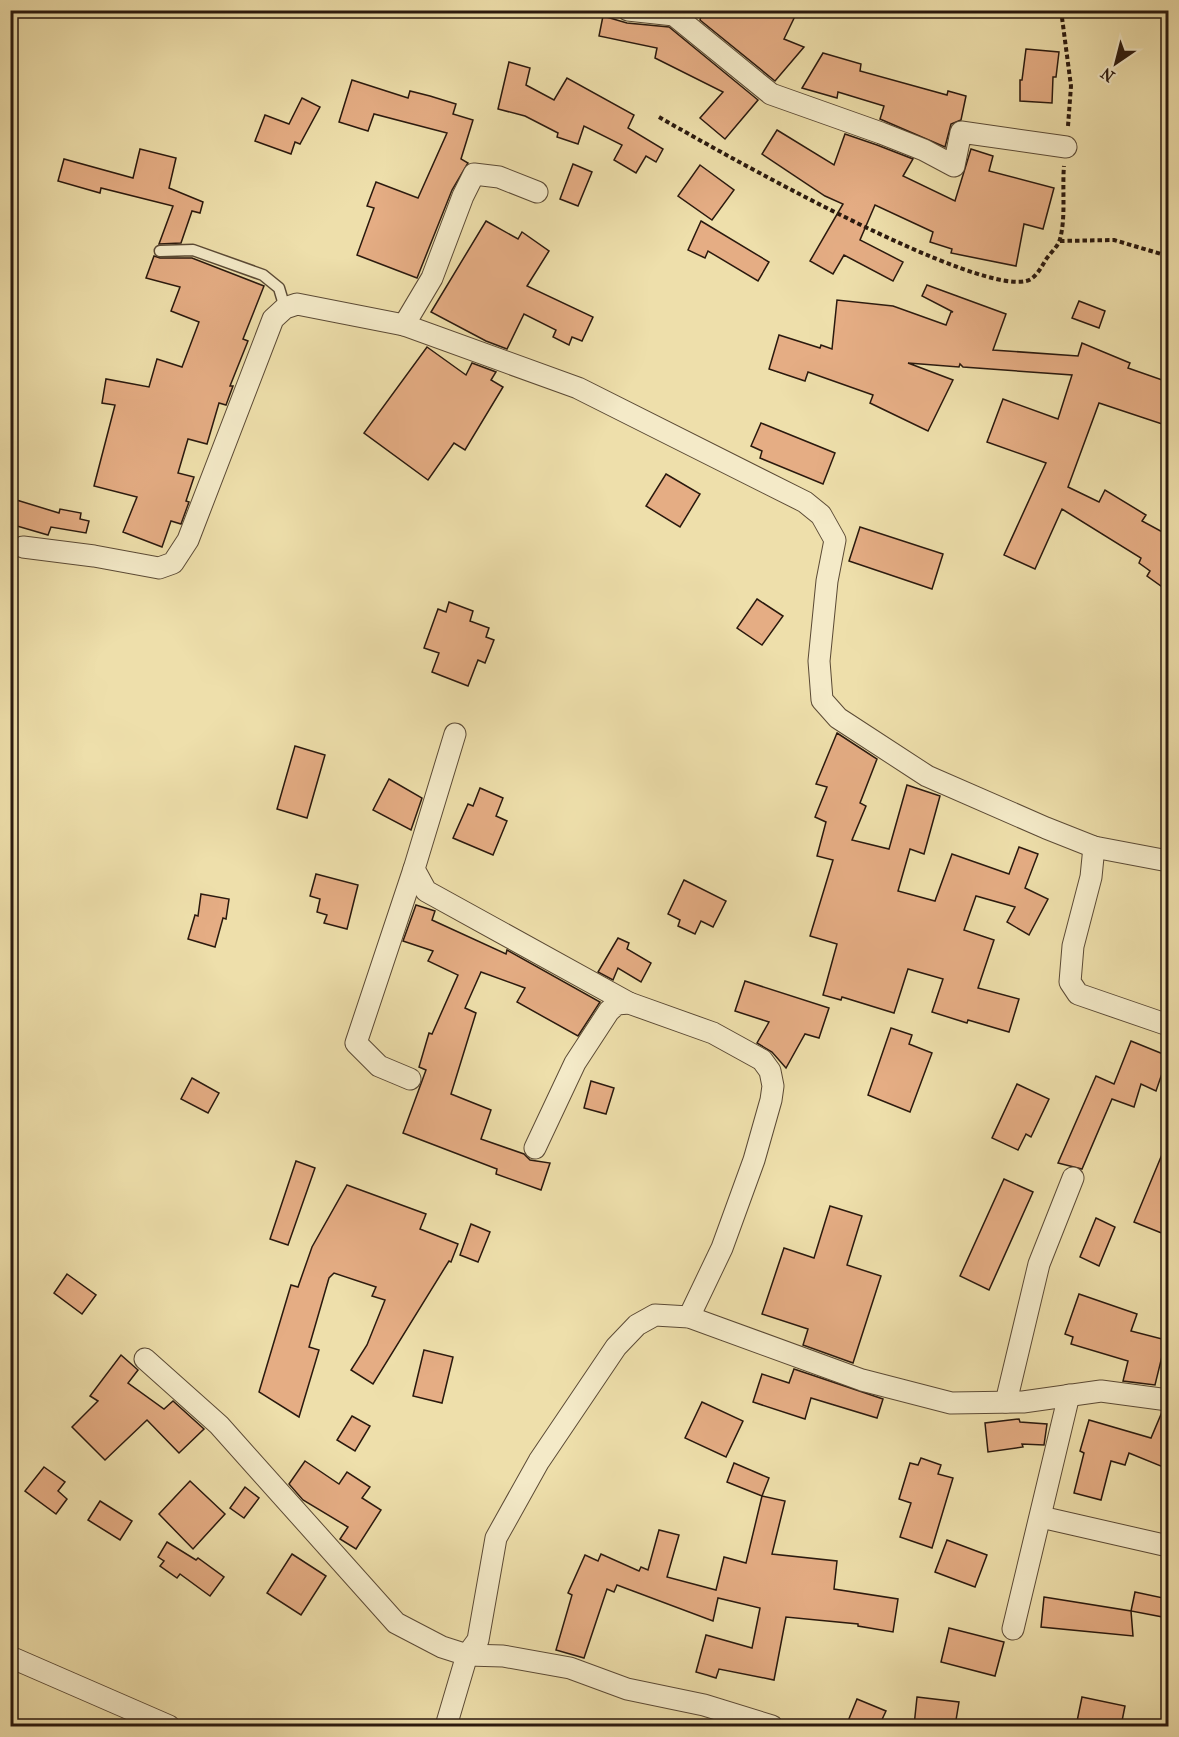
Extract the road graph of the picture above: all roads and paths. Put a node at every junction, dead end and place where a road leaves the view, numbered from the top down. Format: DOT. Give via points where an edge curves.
graph roads {
  1 [pos="628,10"];
  2 [pos="659,117"];
  3 [pos="1066,147"];
  4 [pos="537,192"];
  5 [pos="160,251"];
  6 [pos="1168,256"];
  7 [pos="285,308"];
  8 [pos="404,325"];
  9 [pos="23,547"];
  10 [pos="455,734"];
  11 [pos="1094,847"];
  12 [pos="1168,861"];
  13 [pos="414,869"];
  14 [pos="629,1003"];
  15 [pos="1168,1025"];
  16 [pos="410,1079"];
  17 [pos="535,1148"];
  18 [pos="1073,1178"];
  19 [pos="689,1317"];
  20 [pos="144,1359"];
  21 [pos="1069,1395"];
  22 [pos="1168,1400"];
  23 [pos="1006,1402"];
  24 [pos="1041,1517"];
  25 [pos="1168,1546"];
  26 [pos="1013,1629"];
  27 [pos="467,1655"];
  28 [pos="10,1660"];
  29 [pos="169,1726"];
  30 [pos="446,1726"];
  31 [pos="772,1726"];
  1 -- 3 [label="street" via="674,15 771,94 892,137 954,166 961,132"];
  2 -- 6 [label="path" via="760,175 874,232 975,272 1017,284 1037,274 1060,241 1114,240"];
  4 -- 8 [label="street" via="499,177 474,174 432,278"];
  5 -- 7 [label="lane" via="193,250 263,275 279,288"];
  7 -- 8 [label="street" via="297,304"];
  7 -- 9 [label="street" via="273,319 188,540 173,563 159,568"];
  8 -- 11 [label="street" via="578,388 805,502 821,515 835,540 819,661 822,700 838,718 927,776"];
  10 -- 13 [label="street"];
  11 -- 12 [label="street"];
  11 -- 15 [label="street" via="1070,982 1078,994"];
  13 -- 14 [label="street" via="426,891"];
  13 -- 16 [label="street" via="356,1043 379,1066"];
  14 -- 17 [label="street" via="617,1004 609,1011 575,1063"];
  14 -- 19 [label="street" via="712,1033 762,1060 770,1071 773,1086 754,1160 722,1248"];
  18 -- 23 [label="street" via="1039,1264"];
  19 -- 23 [label="street" via="862,1380 951,1403"];
  19 -- 27 [label="street" via="655,1315 637,1325 616,1347 539,1461 496,1538 478,1640"];
  20 -- 27 [label="street" via="219,1425 396,1623"];
  21 -- 22 [label="street" via="1101,1391"];
  21 -- 23 [label="street"];
  21 -- 24 [label="street"];
  24 -- 25 [label="street"];
  24 -- 26 [label="street"];
  27 -- 30 [label="street"];
  27 -- 31 [label="street" via="504,1656 570,1668 627,1689 704,1705"];
  28 -- 29 [label="street"];
}
